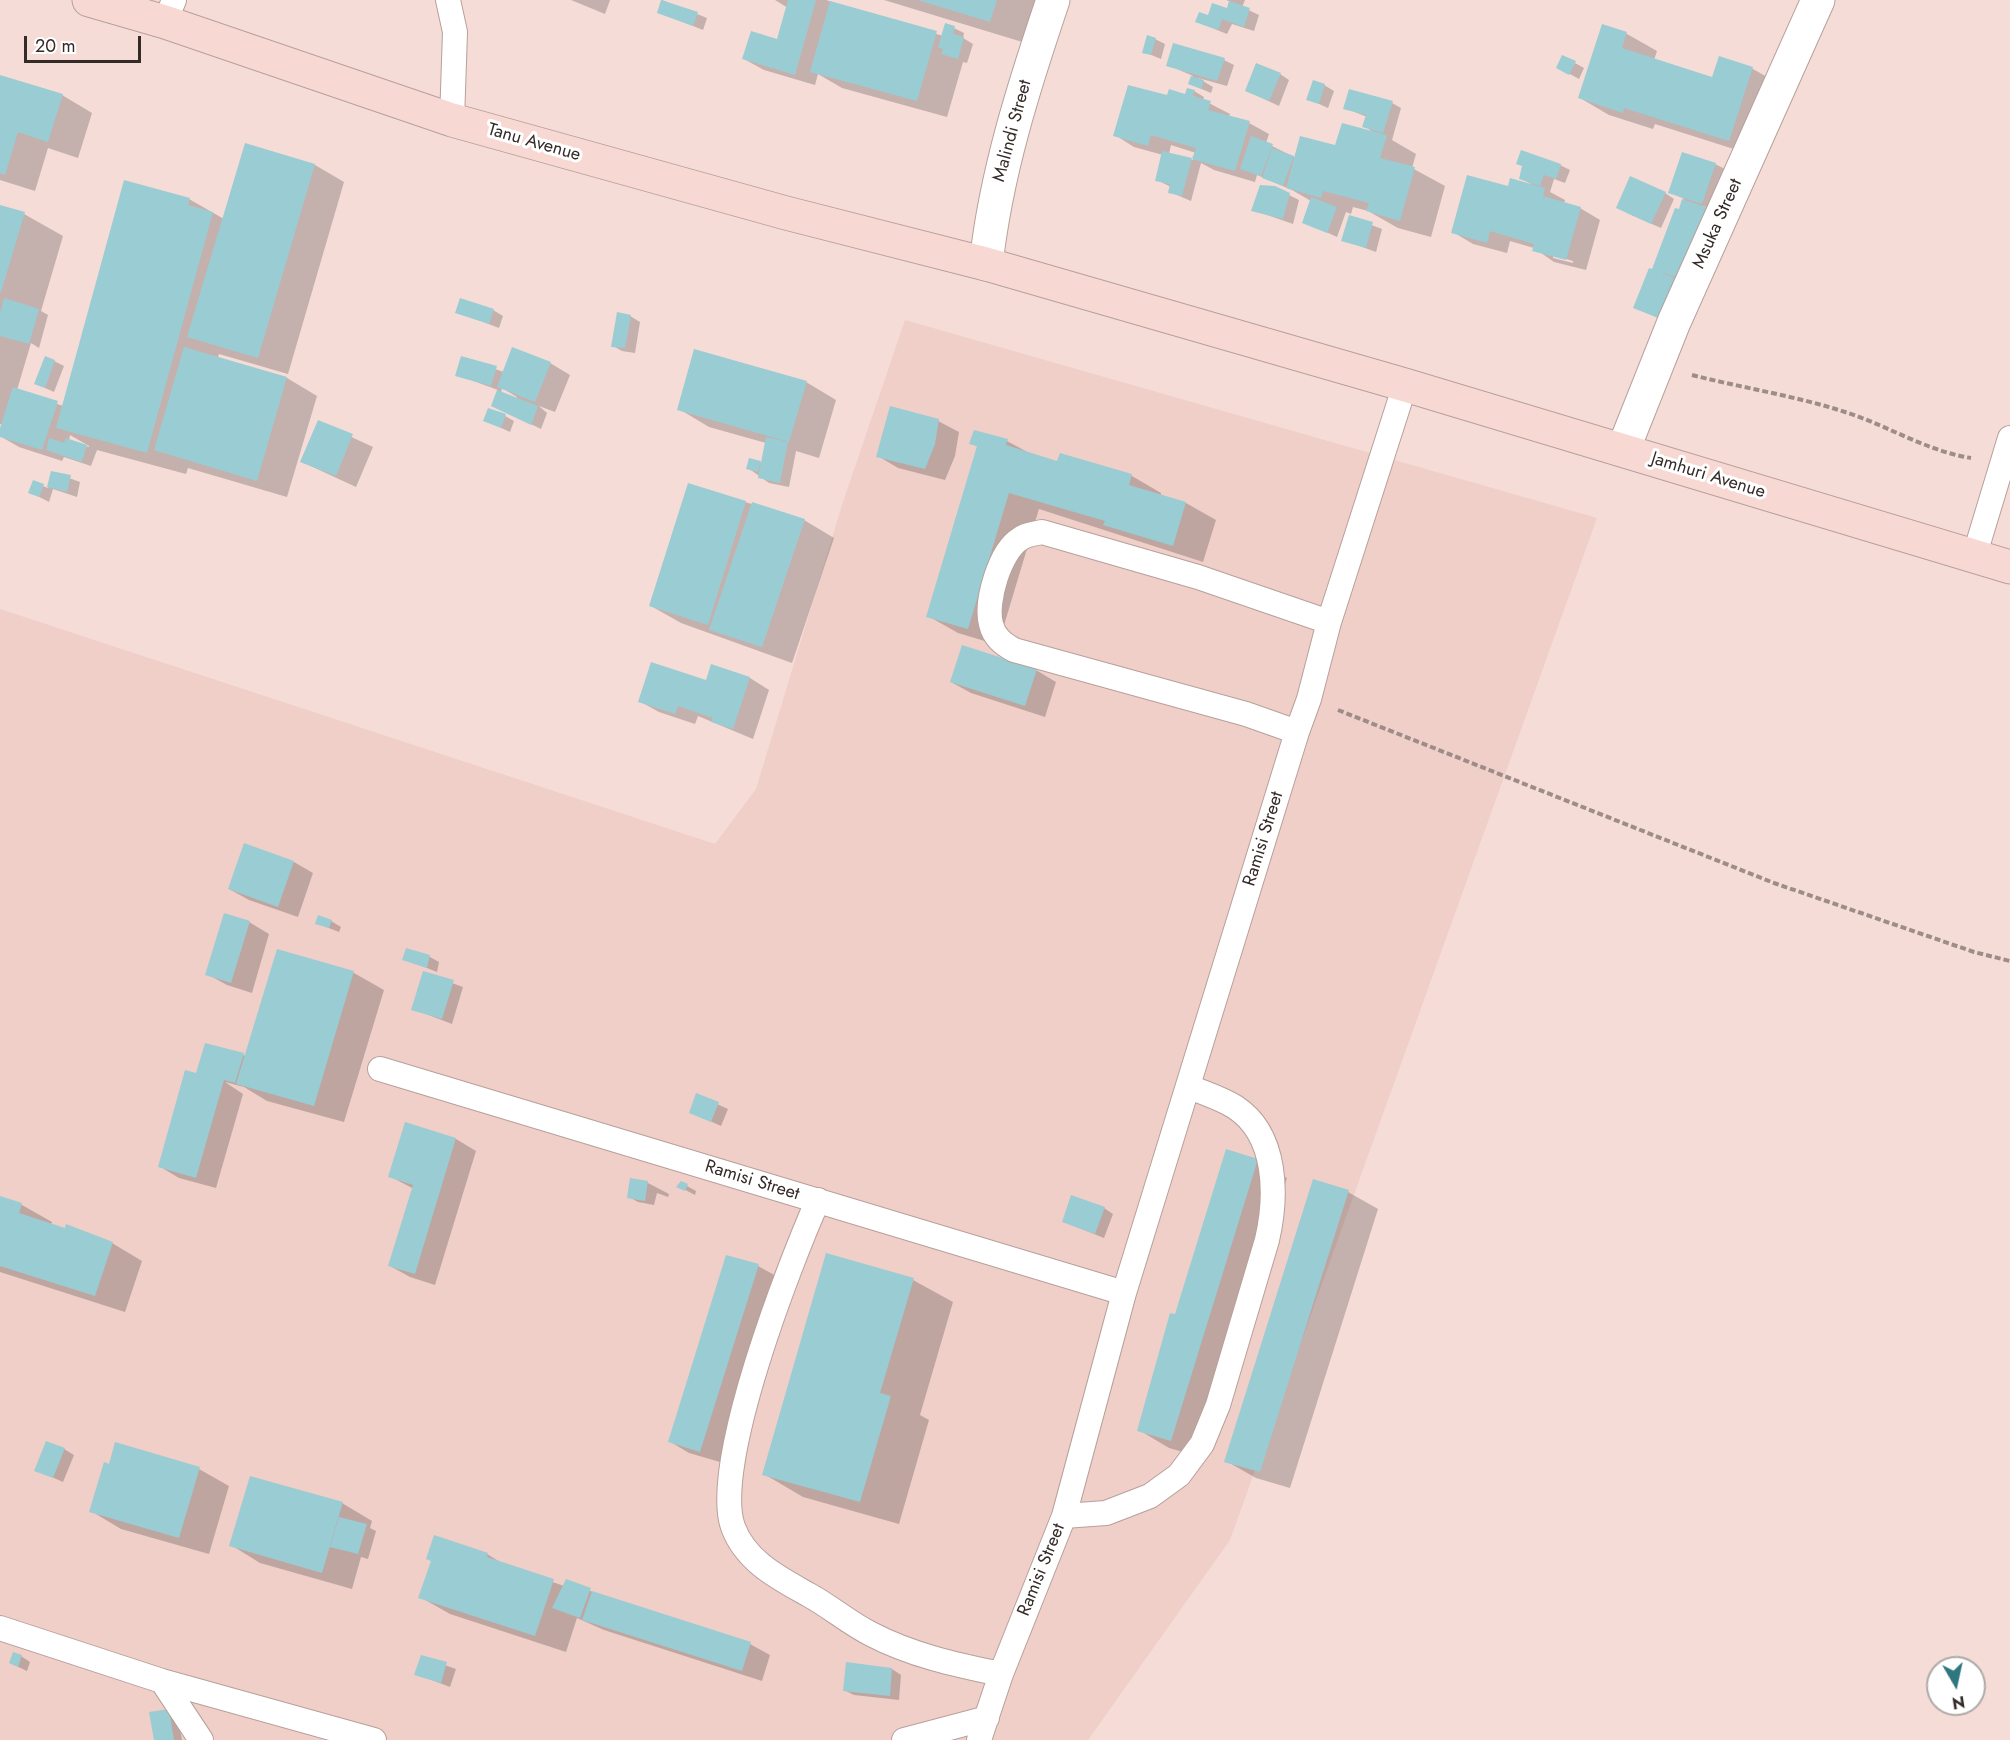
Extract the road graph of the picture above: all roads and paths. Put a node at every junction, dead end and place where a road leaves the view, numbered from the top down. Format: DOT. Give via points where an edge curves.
graph roads {
  1 [pos="89,0"];
  2 [pos="448,0"];
  3 [pos="1053,0"];
  4 [pos="1818,0"];
  5 [pos="169,11"];
  6 [pos="452,120"];
  7 [pos="986,264"];
  8 [pos="1657,365"];
  9 [pos="1405,386"];
  10 [pos="2006,448"];
  11 [pos="1623,450"];
  12 [pos="1974,557"];
  13 [pos="2010,567"];
  14 [pos="1329,622"];
  15 [pos="1309,699"];
  16 [pos="1296,732"];
  17 [pos="2010,961"];
  18 [pos="380,1069"];
  19 [pos="1188,1086"];
  20 [pos="818,1200"];
  21 [pos="1124,1293"];
  22 [pos="1064,1516"];
  23 [pos="0,1628"];
  24 [pos="1001,1674"];
  25 [pos="162,1681"];
  26 [pos="983,1729"];
  27 [pos="201,1740"];
  28 [pos="374,1740"];
  29 [pos="904,1740"];
  1 -- 5 [label="street, Tanu Avenue"];
  2 -- 6 [label="lane" via="455,32"];
  3 -- 7 [label="street, Malindi Street" via="1022,92 992,209"];
  4 -- 8 [label="street, Msuka Street"];
  5 -- 6 [label="street, Tanu Avenue"];
  6 -- 7 [label="street, Tanu Avenue"];
  7 -- 9 [label="street, Tanu Avenue"];
  8 -- 10 [label="path" via="1819,404 1878,423 1949,455 1977,459"];
  8 -- 11 [label="street, Msuka Street"];
  9 -- 11 [label="street, Jamhuri Avenue"];
  9 -- 14 [label="lane, Ramisi Street"];
  10 -- 12 [label="lane"];
  11 -- 12 [label="street, Jamhuri Avenue"];
  12 -- 13 [label="street, Jamhuri Avenue"];
  14 -- 15 [label="lane, Ramisi Street"];
  14 -- 16 [label="lane" via="1198,577 1042,532 1027,535 1011,546 995,581 989,613 991,625 997,637 1014,650"];
  15 -- 16 [label="lane, Ramisi Street"];
  15 -- 17 [label="path" via="1774,883"];
  16 -- 19 [label="lane, Ramisi Street"];
  18 -- 20 [label="lane, Ramisi Street"];
  19 -- 21 [label="lane, Ramisi Street"];
  19 -- 22 [label="lane" via="1236,1108 1262,1142 1272,1163 1273,1215 1267,1240 1218,1405 1196,1452 1179,1475 1150,1496 1106,1513"];
  20 -- 21 [label="lane, Ramisi Street"];
  20 -- 24 [label="lane" via="794,1253 743,1414 731,1469 732,1525 760,1565 872,1635 935,1659"];
  21 -- 22 [label="lane, Ramisi Street"];
  22 -- 24 [label="lane, Ramisi Street"];
  23 -- 25 [label="lane"];
  24 -- 26 [label="lane, Ramisi Street"];
  25 -- 27 [label="lane"];
  25 -- 28 [label="lane"];
  26 -- 29 [label="lane"];
}
